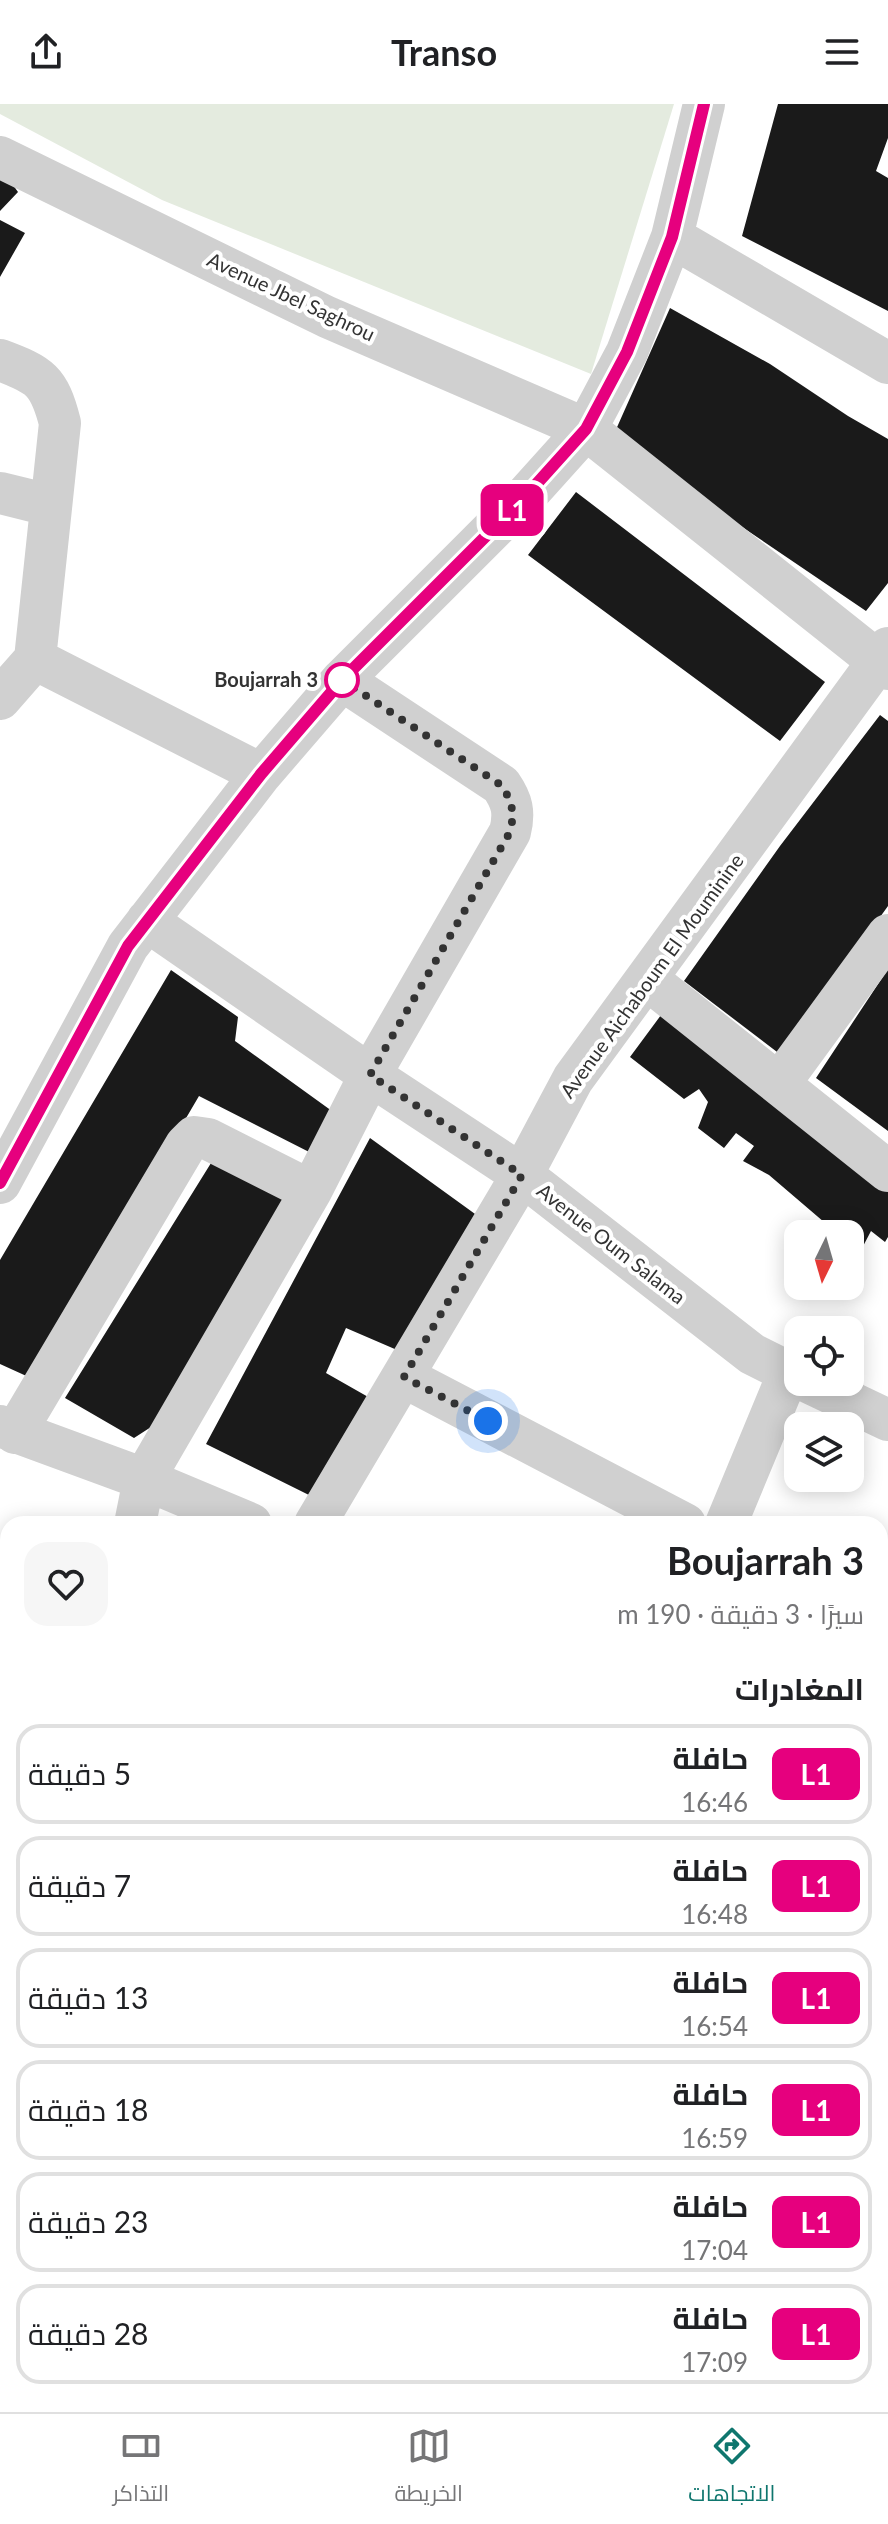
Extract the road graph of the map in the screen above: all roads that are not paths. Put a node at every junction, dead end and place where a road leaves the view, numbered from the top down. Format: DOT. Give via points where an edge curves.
graph roads {
  1 [pos="704,104"];
  2 [pos="0,157"];
  3 [pos="672,237"];
  4 [pos="0,360"];
  5 [pos="888,363"];
  6 [pos="586,429"];
  7 [pos="0,493"];
  8 [pos="49,505"];
  9 [pos="35,659"];
  10 [pos="885,660"];
  11 [pos="342,680"];
  12 [pos="0,699"];
  13 [pos="261,774"];
  14 [pos="147,921"];
  15 [pos="888,935"];
  16 [pos="647,979"];
  17 [pos="370,1075"];
  18 [pos="779,1084"];
  19 [pos="888,1171"];
  20 [pos="522,1175"];
  21 [pos="0,1183"];
  22 [pos="311,1191"];
  23 [pos="784,1370"];
  24 [pos="404,1377"];
  25 [pos="789,1396"];
  26 [pos="838,1396"];
  27 [pos="888,1420"];
  28 [pos="8,1430"];
  29 [pos="144,1479"];
  30 [pos="137,1516"];
  31 [pos="232,1516"];
  32 [pos="320,1516"];
  33 [pos="670,1516"];
  34 [pos="730,1516"];
  1 -- 3 [label="street"];
  2 -- 6 [label="street, Avenue Jbel Saghrou" via="327,317"];
  3 -- 5 [label="street"];
  3 -- 6 [label="street" via="627,352"];
  4 -- 8 [label="street" via="32,372 53,394 60,423"];
  6 -- 10 [label="street, Avenue Jbel Saghrou"];
  6 -- 11 [label="street"];
  7 -- 8 [label="street"];
  8 -- 9 [label="street"];
  9 -- 12 [label="street"];
  9 -- 13 [label="street"];
  10 -- 16 [label="street, Avenue Aichaboum El Mouminine"];
  11 -- 13 [label="street"];
  11 -- 17 [label="street" via="501,785 511,800 513,817 510,832"];
  13 -- 14 [label="street"];
  14 -- 17 [label="street, Avenue Oum Salama"];
  14 -- 21 [label="street" via="128,946"];
  15 -- 18 [label="street"];
  16 -- 18 [label="street"];
  16 -- 20 [label="street, Avenue Aichaboum El Mouminine" via="573,1079"];
  17 -- 20 [label="street, Avenue Oum Salama"];
  17 -- 22 [label="street"];
  18 -- 19 [label="street"];
  20 -- 23 [label="street, Avenue Oum Salama" via="752,1354"];
  20 -- 24 [label="street, Avenue Aichaboum El Mouminine"];
  22 -- 28 [label="street" via="208,1139 194,1137"];
  22 -- 29 [label="street"];
  24 -- 32 [label="street, Avenue Aichaboum El Mouminine"];
  24 -- 33 [label="street"];
  25 -- 34 [label="street"];
  26 -- 27 [label="street, Avenue Oum Salama"];
  28 -- 29 [label="street"];
  29 -- 30 [label="street"];
  29 -- 31 [label="street"];
}
